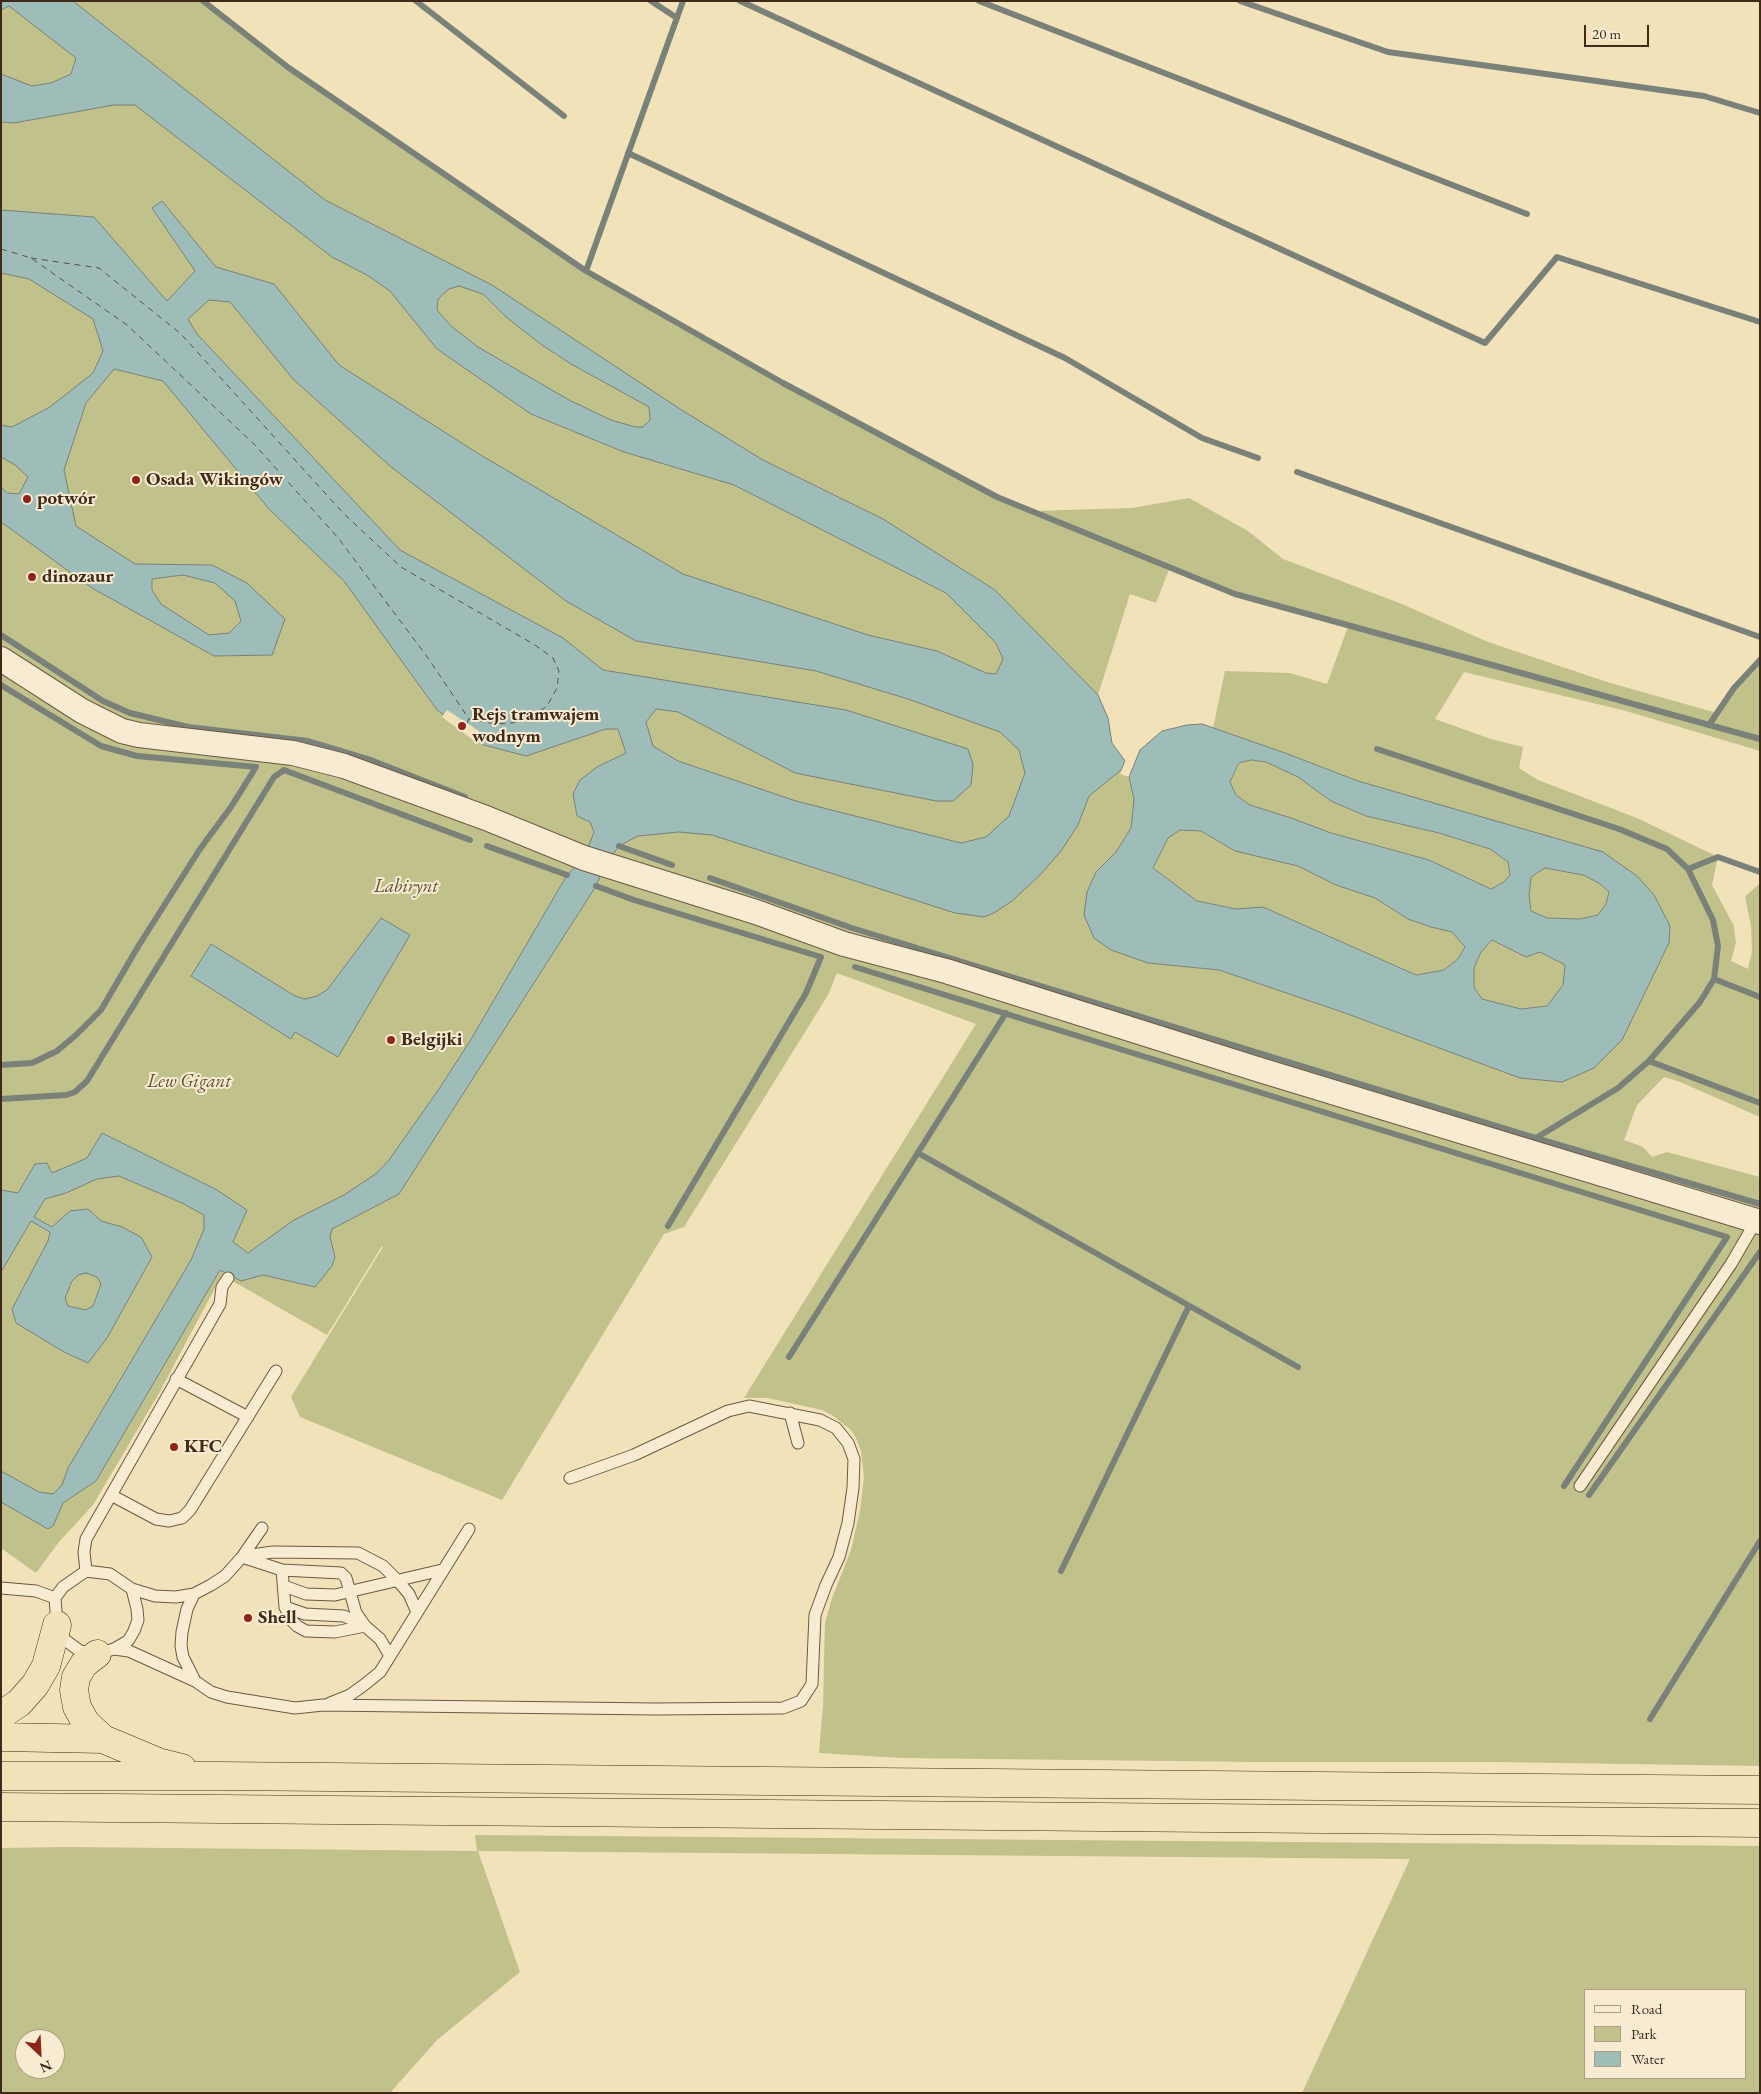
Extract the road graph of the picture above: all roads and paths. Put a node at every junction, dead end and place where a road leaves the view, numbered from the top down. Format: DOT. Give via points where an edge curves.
graph roads {
  1 [pos="1,659"];
  2 [pos="1758,1222"];
  3 [pos="228,1278"];
  4 [pos="276,1371"];
  5 [pos="176,1379"];
  6 [pos="790,1413"];
  7 [pos="248,1417"];
  8 [pos="798,1443"];
  9 [pos="570,1478"];
  10 [pos="1580,1486"];
  11 [pos="111,1495"];
  12 [pos="262,1528"];
  13 [pos="469,1529"];
  14 [pos="242,1557"];
  15 [pos="282,1570"];
  16 [pos="442,1570"];
  17 [pos="86,1571"];
  18 [pos="398,1581"];
  19 [pos="284,1586"];
  20 [pos="1,1588"];
  21 [pos="132,1589"];
  22 [pos="350,1593"];
  23 [pos="194,1594"];
  24 [pos="55,1598"];
  25 [pos="286,1607"];
  26 [pos="418,1612"];
  27 [pos="57,1625"];
  28 [pos="365,1626"];
  29 [pos="106,1652"];
  30 [pos="390,1656"];
  31 [pos="195,1681"];
  32 [pos="323,1705"];
  33 [pos="1,1715"];
  34 [pos="1,1737"];
  35 [pos="103,1739"];
  36 [pos="1,1776"];
  37 [pos="218,1776"];
  38 [pos="1760,1790"];
  39 [pos="1,1807"];
  40 [pos="1760,1823"];
  1 -- 2 [label="street" via="82,712 122,730 139,735 314,757 344,766 595,862 764,915 844,944 946,971"];
  2 -- 10 [label="lane"];
  3 -- 5 [label="lane" via="222,1287 220,1304"];
  4 -- 7 [label="lane"];
  5 -- 7 [label="lane"];
  5 -- 11 [label="lane"];
  6 -- 8 [label="lane"];
  6 -- 9 [label="lane" via="749,1406 728,1411 634,1455"];
  6 -- 32 [label="lane" via="820,1420 836,1428 848,1443 854,1459 848,1523 839,1557 816,1615 812,1684 800,1701 783,1708 676,1709"];
  7 -- 11 [label="lane" via="182,1518 169,1522 156,1519"];
  11 -- 17 [label="lane" via="86,1539"];
  12 -- 14 [label="lane"];
  13 -- 16 [label="lane"];
  14 -- 15 [label="lane"];
  14 -- 18 [label="lane" via="273,1552 358,1553 383,1566"];
  14 -- 23 [label="lane" via="226,1576"];
  15 -- 19 [label="lane"];
  15 -- 22 [label="lane" via="341,1574 346,1578"];
  16 -- 18 [label="lane"];
  16 -- 26 [label="lane"];
  17 -- 21 [label="lane" via="110,1574"];
  17 -- 24 [label="lane" via="63,1587"];
  18 -- 22 [label="lane"];
  18 -- 26 [label="lane"];
  19 -- 22 [label="lane" via="306,1594"];
  19 -- 25 [label="lane"];
  20 -- 24 [label="lane"];
  21 -- 23 [label="lane" via="155,1596"];
  21 -- 29 [label="lane" via="138,1620 134,1631 128,1641"];
  22 -- 28 [label="lane" via="356,1613"];
  23 -- 31 [label="lane" via="187,1609 181,1646 186,1666"];
  24 -- 27 [label="lane"];
  25 -- 28 [label="lane" via="306,1614 344,1616"];
  25 -- 28 [label="lane" via="291,1620 306,1631 335,1632"];
  26 -- 30 [label="lane"];
  27 -- 29 [label="lane" via="72,1647 87,1653"];
  27 -- 33 [label="highway" via="46,1666 35,1684 19,1703"];
  28 -- 30 [label="lane" via="380,1639"];
  29 -- 31 [label="lane" via="129,1651"];
  29 -- 35 [label="highway" via="84,1664 76,1677 74,1690 77,1706 86,1723"];
  30 -- 32 [label="lane" via="380,1672 364,1685 350,1695"];
  31 -- 32 [label="lane" via="223,1696 295,1708"];
  34 -- 35 [label="highway"];
  35 -- 37 [label="highway" via="158,1762"];
  36 -- 37 [label="highway"];
  37 -- 38 [label="highway"];
  39 -- 40 [label="highway"];
}
